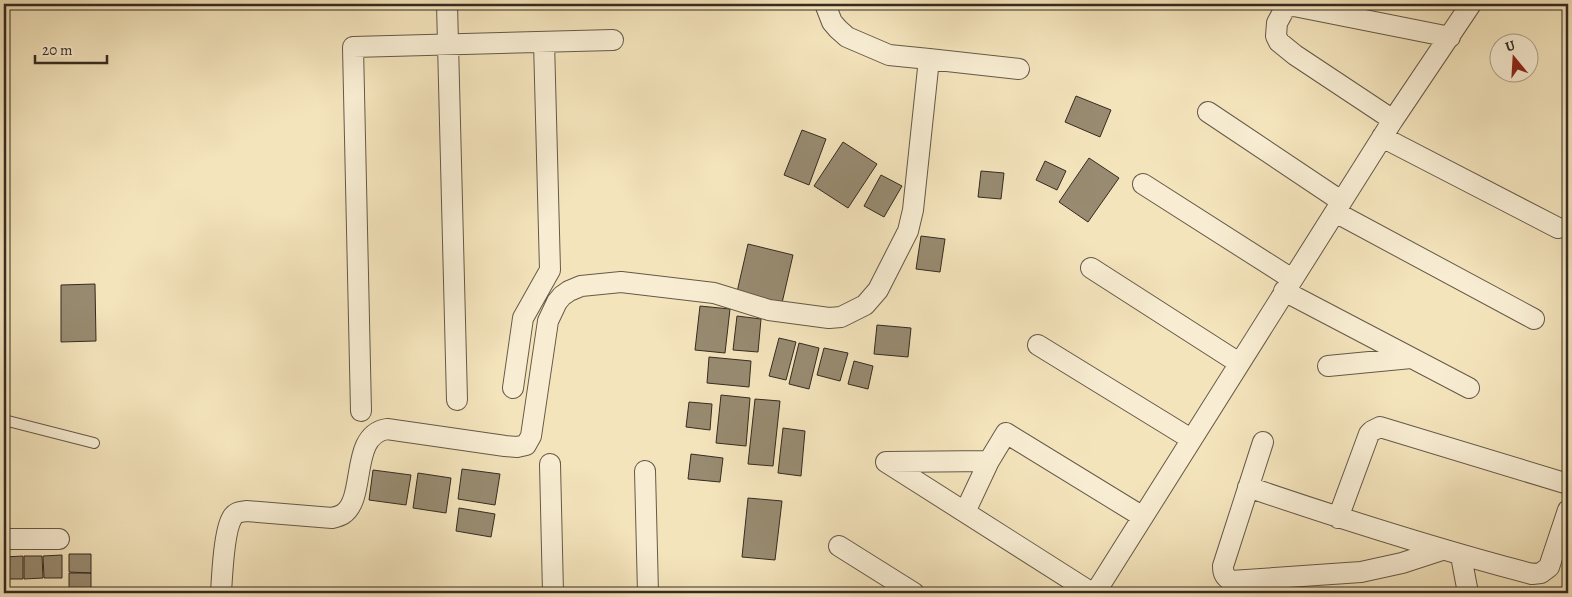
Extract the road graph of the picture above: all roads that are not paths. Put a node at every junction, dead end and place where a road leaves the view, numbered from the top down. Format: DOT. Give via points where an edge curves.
graph roads {
  1 [pos="447,4"];
  2 [pos="825,4"];
  3 [pos="1471,4"];
  4 [pos="1450,37"];
  5 [pos="613,40"];
  6 [pos="544,42"];
  7 [pos="448,45"];
  8 [pos="929,58"];
  9 [pos="1019,69"];
  10 [pos="1208,112"];
  11 [pos="1393,120"];
  12 [pos="1382,137"];
  13 [pos="1143,184"];
  14 [pos="1338,206"];
  15 [pos="1558,228"];
  16 [pos="1091,268"];
  17 [pos="1288,285"];
  18 [pos="1534,319"];
  19 [pos="1038,345"];
  20 [pos="1411,358"];
  21 [pos="1239,363"];
  22 [pos="1328,366"];
  23 [pos="513,388"];
  24 [pos="1469,388"];
  25 [pos="457,400"];
  26 [pos="361,411"];
  27 [pos="4,420"];
  28 [pos="1191,439"];
  29 [pos="1263,442"];
  30 [pos="94,443"];
  31 [pos="989,461"];
  32 [pos="550,464"];
  33 [pos="645,471"];
  34 [pos="1568,484"];
  35 [pos="1248,487"];
  36 [pos="1568,510"];
  37 [pos="965,512"];
  38 [pos="1143,517"];
  39 [pos="1338,518"];
  40 [pos="4,539"];
  41 [pos="59,539"];
  42 [pos="839,546"];
  43 [pos="1442,550"];
  44 [pos="1461,556"];
  45 [pos="220,593"];
  46 [pos="552,593"];
  47 [pos="648,593"];
  48 [pos="914,593"];
  49 [pos="1094,593"];
  50 [pos="1468,593"];
  1 -- 7 [label="street"];
  2 -- 8 [label="street" via="832,22 847,37 889,55"];
  3 -- 4 [label="street"];
  4 -- 11 [label="street"];
  4 -- 11 [label="street" via="1294,6 1284,10 1275,29 1279,42"];
  5 -- 6 [label="street"];
  6 -- 7 [label="street"];
  6 -- 23 [label="street" via="550,270 522,318"];
  7 -- 25 [label="street"];
  7 -- 26 [label="street" via="353,47"];
  8 -- 9 [label="street"];
  8 -- 45 [label="street" via="908,231 878,290 865,305 842,316 829,318 769,310 714,293 621,282 582,286 570,291 557,302 548,321 531,436 526,445 517,447 382,430 369,438 351,507 342,515 332,518 237,512 225,543"];
  10 -- 14 [label="street"];
  11 -- 12 [label="street"];
  12 -- 14 [label="street"];
  12 -- 15 [label="street"];
  13 -- 17 [label="street"];
  14 -- 17 [label="street"];
  14 -- 18 [label="street"];
  16 -- 21 [label="street"];
  17 -- 20 [label="street"];
  17 -- 21 [label="street"];
  19 -- 28 [label="street"];
  20 -- 22 [label="street"];
  20 -- 24 [label="street"];
  21 -- 28 [label="street"];
  27 -- 30 [label="lane"];
  28 -- 38 [label="street"];
  29 -- 35 [label="street"];
  31 -- 37 [label="street"];
  31 -- 37 [label="street" via="886,462"];
  31 -- 38 [label="street" via="1006,433"];
  32 -- 46 [label="street"];
  33 -- 47 [label="street"];
  34 -- 39 [label="street" via="1380,427 1369,434"];
  35 -- 39 [label="street"];
  35 -- 43 [label="street" via="1223,566 1223,574 1231,581 1361,572"];
  36 -- 44 [label="street" via="1549,568 1541,573 1532,574"];
  37 -- 49 [label="street"];
  38 -- 49 [label="street"];
  39 -- 43 [label="street"];
  40 -- 41 [label="street"];
  42 -- 48 [label="street"];
  43 -- 44 [label="street"];
  44 -- 50 [label="street"];
}
